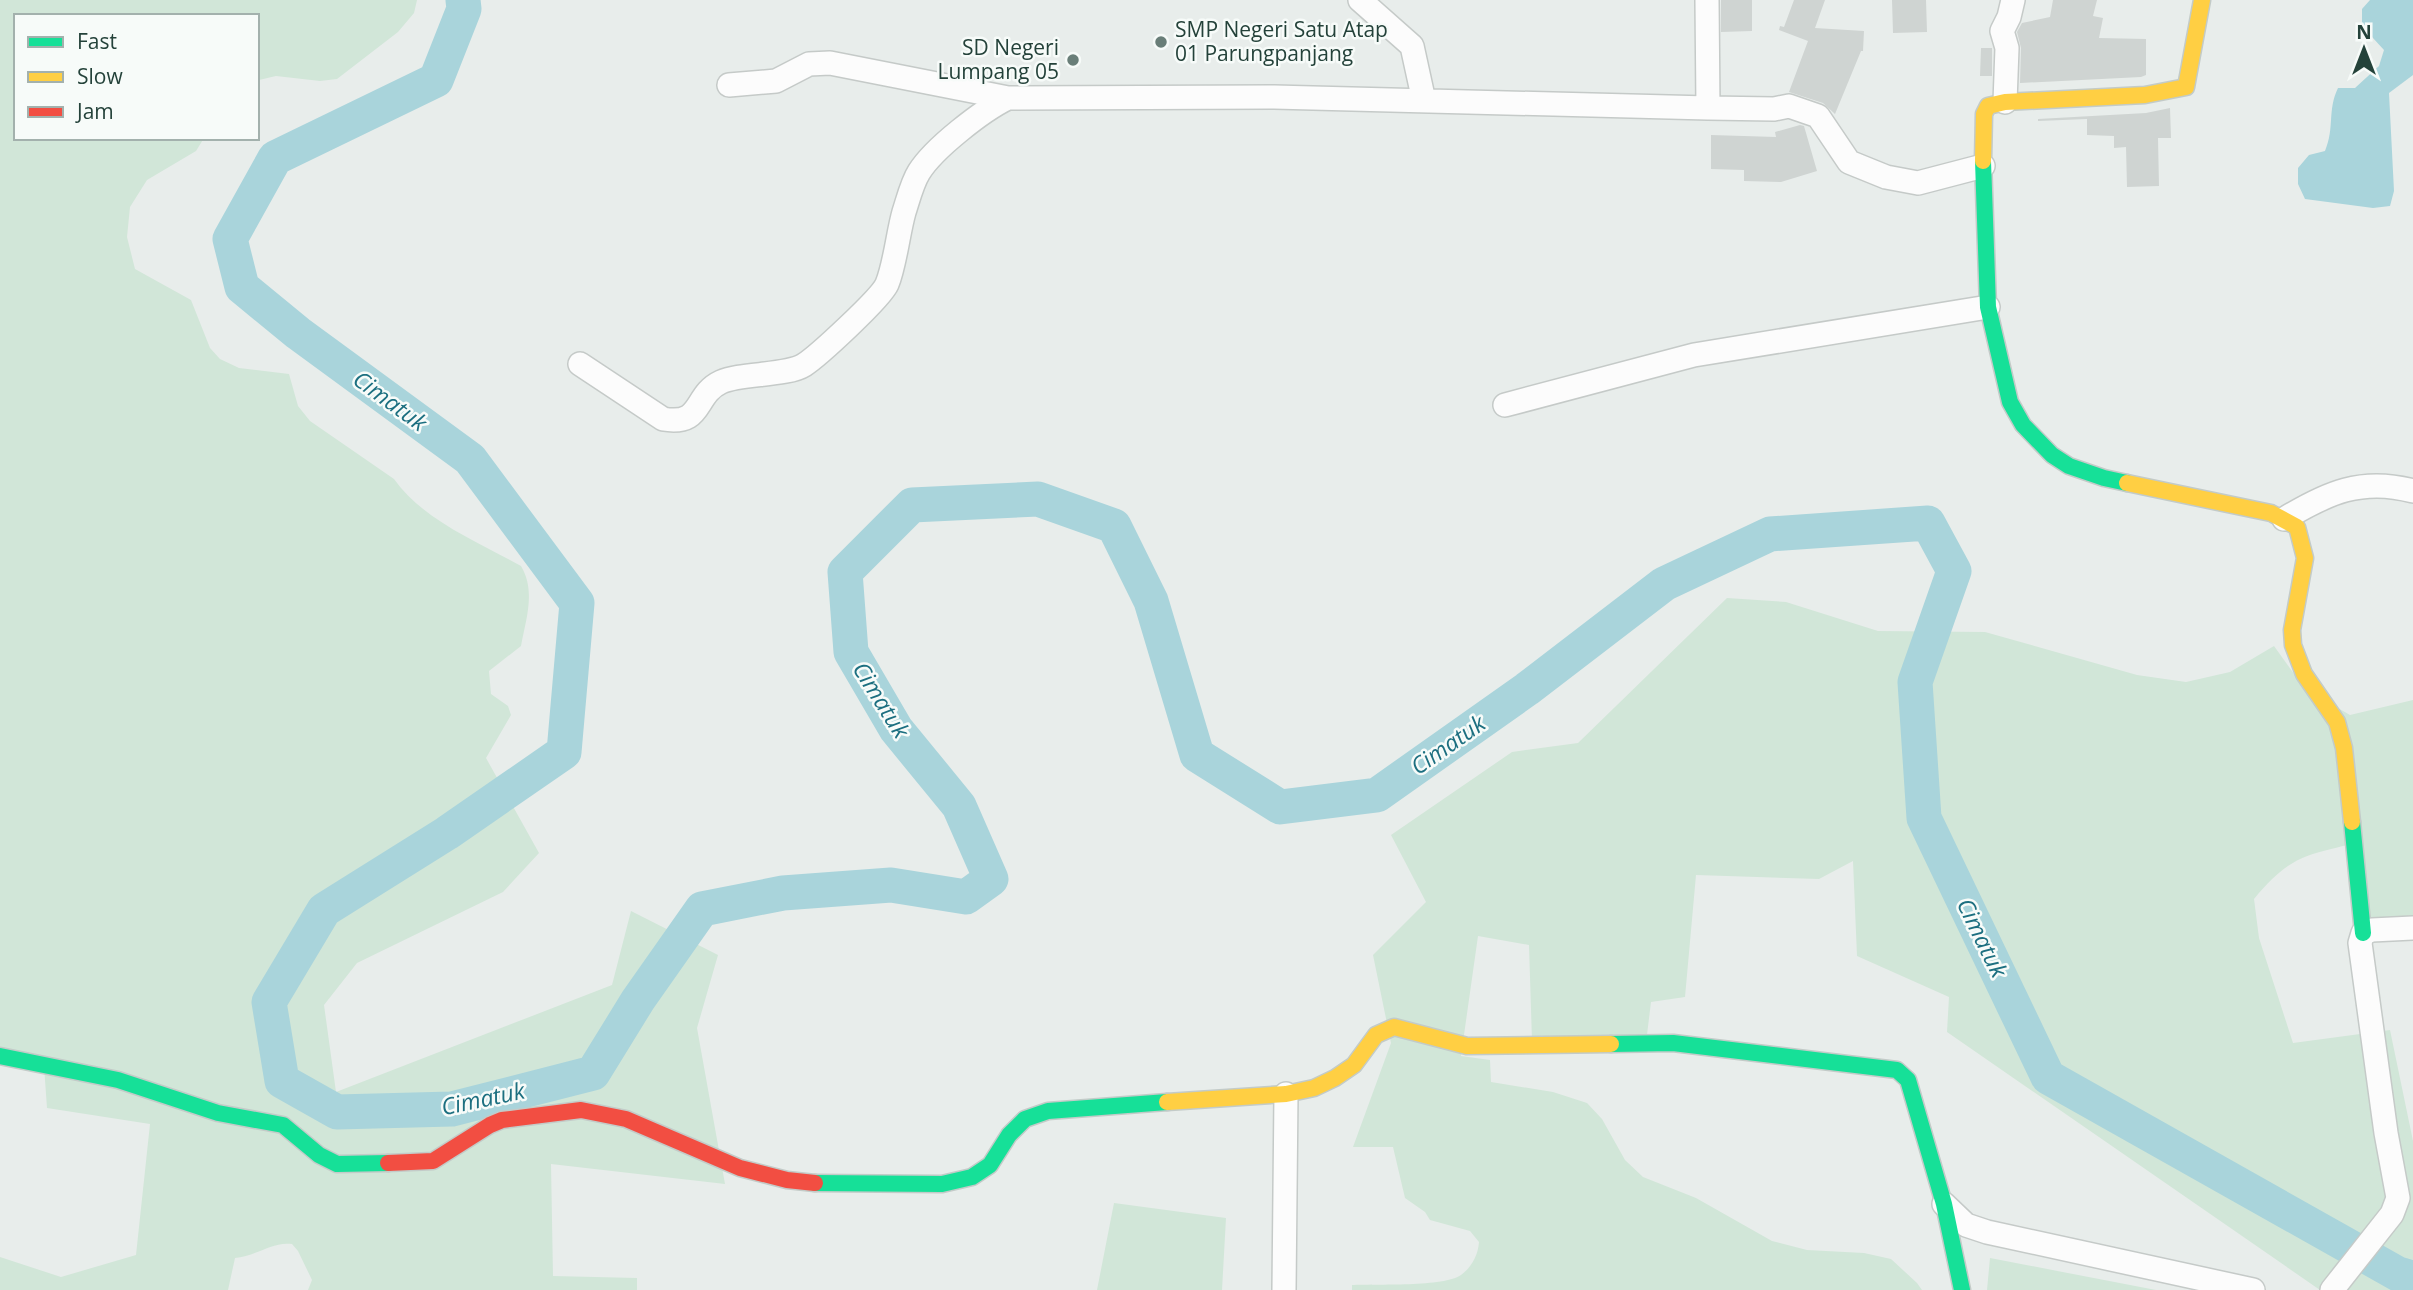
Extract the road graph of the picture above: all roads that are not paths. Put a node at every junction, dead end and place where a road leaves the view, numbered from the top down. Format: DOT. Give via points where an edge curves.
graph roads {
  1 [pos="1360,0"];
  2 [pos="1707,0"];
  3 [pos="2013,0"];
  4 [pos="2202,0"];
  5 [pos="729,85"];
  6 [pos="1008,98"];
  7 [pos="1424,101"];
  8 [pos="2005,102"];
  9 [pos="1708,108"];
  10 [pos="1983,166"];
  11 [pos="1987,307"];
  12 [pos="580,364"];
  13 [pos="1505,405"];
  14 [pos="2413,491"];
  15 [pos="2284,519"];
  16 [pos="2413,928"];
  17 [pos="2363,933"];
  18 [pos="0,1056"];
  19 [pos="1286,1094"];
  20 [pos="1944,1205"];
  21 [pos="2342,1284"];
  22 [pos="1284,1290"];
  23 [pos="1962,1290"];
  24 [pos="2253,1290"];
  1 -- 7 [label="street" via="1412,46"];
  2 -- 9 [label="street"];
  3 -- 8 [label="street" via="2002,31 2007,48"];
  4 -- 8 [label="street" via="2186,87 2144,95"];
  5 -- 6 [label="street" via="776,81 809,64 830,62"];
  6 -- 7 [label="street"];
  6 -- 12 [label="street" via="946,142 919,172 887,285 802,367 721,382 691,416 678,421 663,419"];
  7 -- 9 [label="street"];
  8 -- 10 [label="street" via="1989,106 1984,114"];
  9 -- 10 [label="street" via="1789,106 1818,116 1849,162 1886,177 1918,183"];
  10 -- 11 [label="street"];
  11 -- 13 [label="street" via="1694,355"];
  11 -- 15 [label="street" via="2010,402 2023,425 2052,455 2104,478"];
  14 -- 15 [label="street" via="2367,485 2317,499"];
  15 -- 17 [label="street" via="2297,527 2305,558 2293,645 2304,674 2337,722 2344,748"];
  16 -- 17 [label="street"];
  17 -- 21 [label="street" via="2360,943 2398,1198 2392,1214"];
  18 -- 19 [label="street" via="118,1080 218,1113 283,1125 337,1164 425,1163 502,1120 581,1110 626,1119 740,1168 822,1184 943,1184 972,1177 990,1165 1025,1119 1048,1111"];
  19 -- 20 [label="street" via="1314,1088 1335,1077 1354,1065 1376,1035 1394,1027 1467,1046 1673,1043 1885,1067 1908,1080"];
  19 -- 22 [label="street"];
  20 -- 23 [label="street"];
  20 -- 24 [label="street" via="1966,1225 1987,1232"];
}
